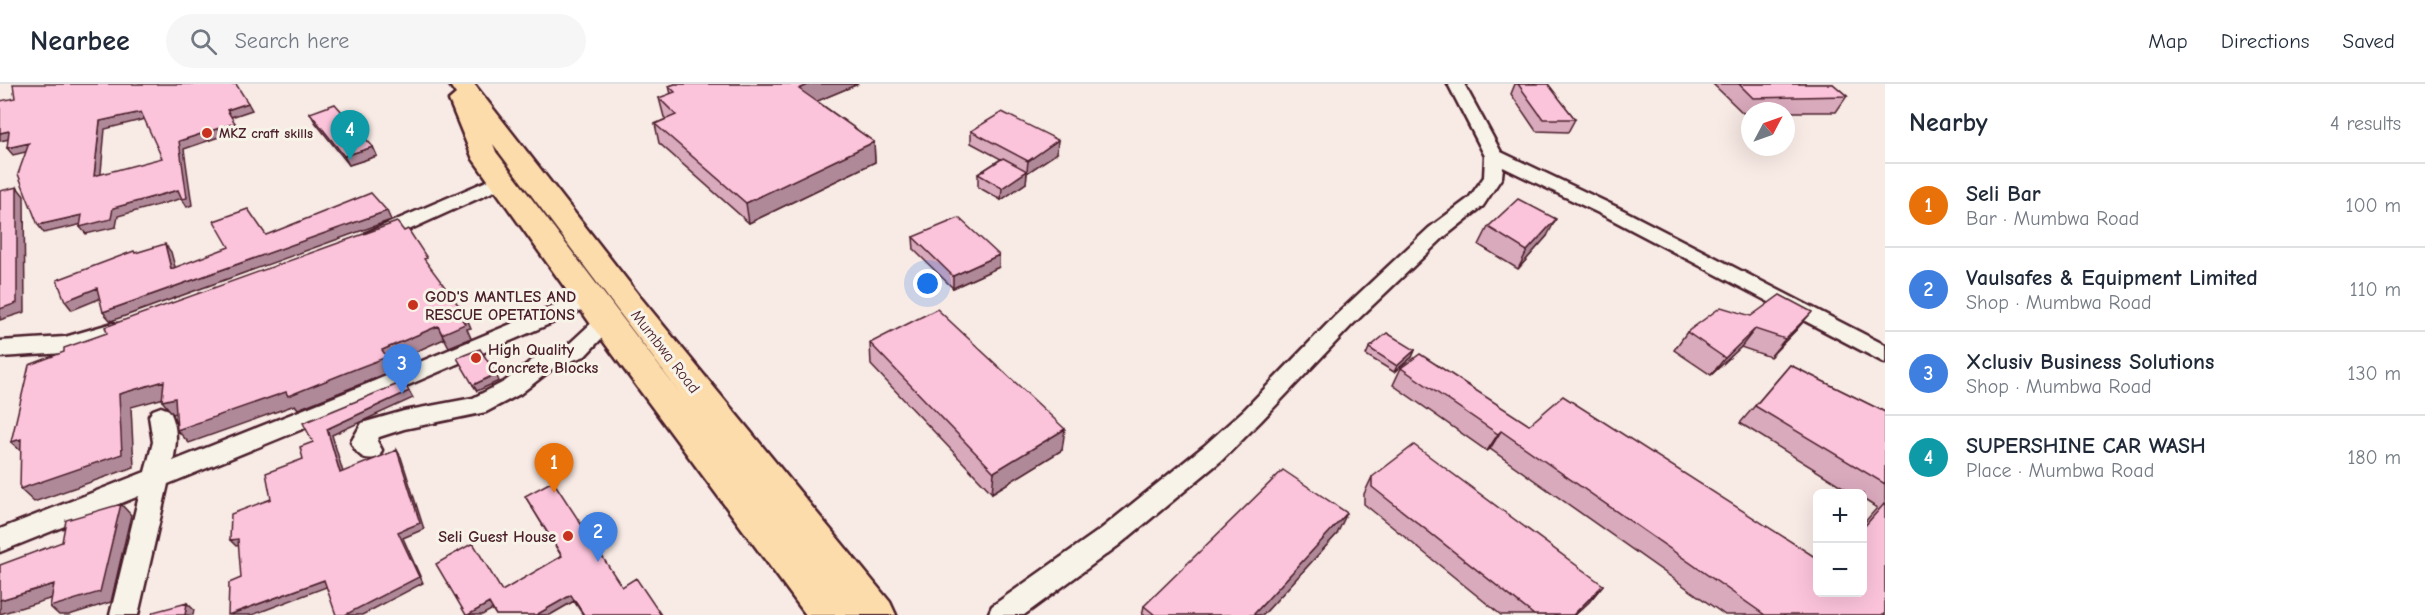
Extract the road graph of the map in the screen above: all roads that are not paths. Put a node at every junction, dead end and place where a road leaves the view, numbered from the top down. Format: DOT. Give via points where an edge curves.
graph roads {
  1 [pos="441,84"];
  2 [pos="462,84"];
  3 [pos="1456,84"];
  4 [pos="1494,156"];
  5 [pos="503,180"];
  6 [pos="356,244"];
  7 [pos="598,310"];
  8 [pos="135,324"];
  9 [pos="0,349"];
  10 [pos="1885,355"];
  11 [pos="161,416"];
  12 [pos="370,450"];
  13 [pos="158,477"];
  14 [pos="0,541"];
  15 [pos="124,615"];
  16 [pos="830,615"];
  17 [pos="875,615"];
  18 [pos="1002,615"];
  1 -- 5 [label="main road, Mumbwa Road" via="458,90 483,153"];
  2 -- 17 [label="main road, Mumbwa Road"];
  3 -- 4 [label="street"];
  4 -- 10 [label="street" via="1616,214"];
  4 -- 18 [label="street" via="1492,177 1476,202 1436,233 1343,321 1221,445 1110,537"];
  5 -- 6 [label="street"];
  5 -- 7 [label="main road, Mumbwa Road"];
  7 -- 12 [label="street" via="577,350 548,360 512,388 478,406 371,430 363,442"];
  7 -- 13 [label="street" via="365,394"];
  7 -- 16 [label="main road, Mumbwa Road"];
  8 -- 9 [label="street" via="65,345"];
  11 -- 13 [label="street" via="165,442"];
  13 -- 14 [label="street"];
  13 -- 15 [label="street"];
}
